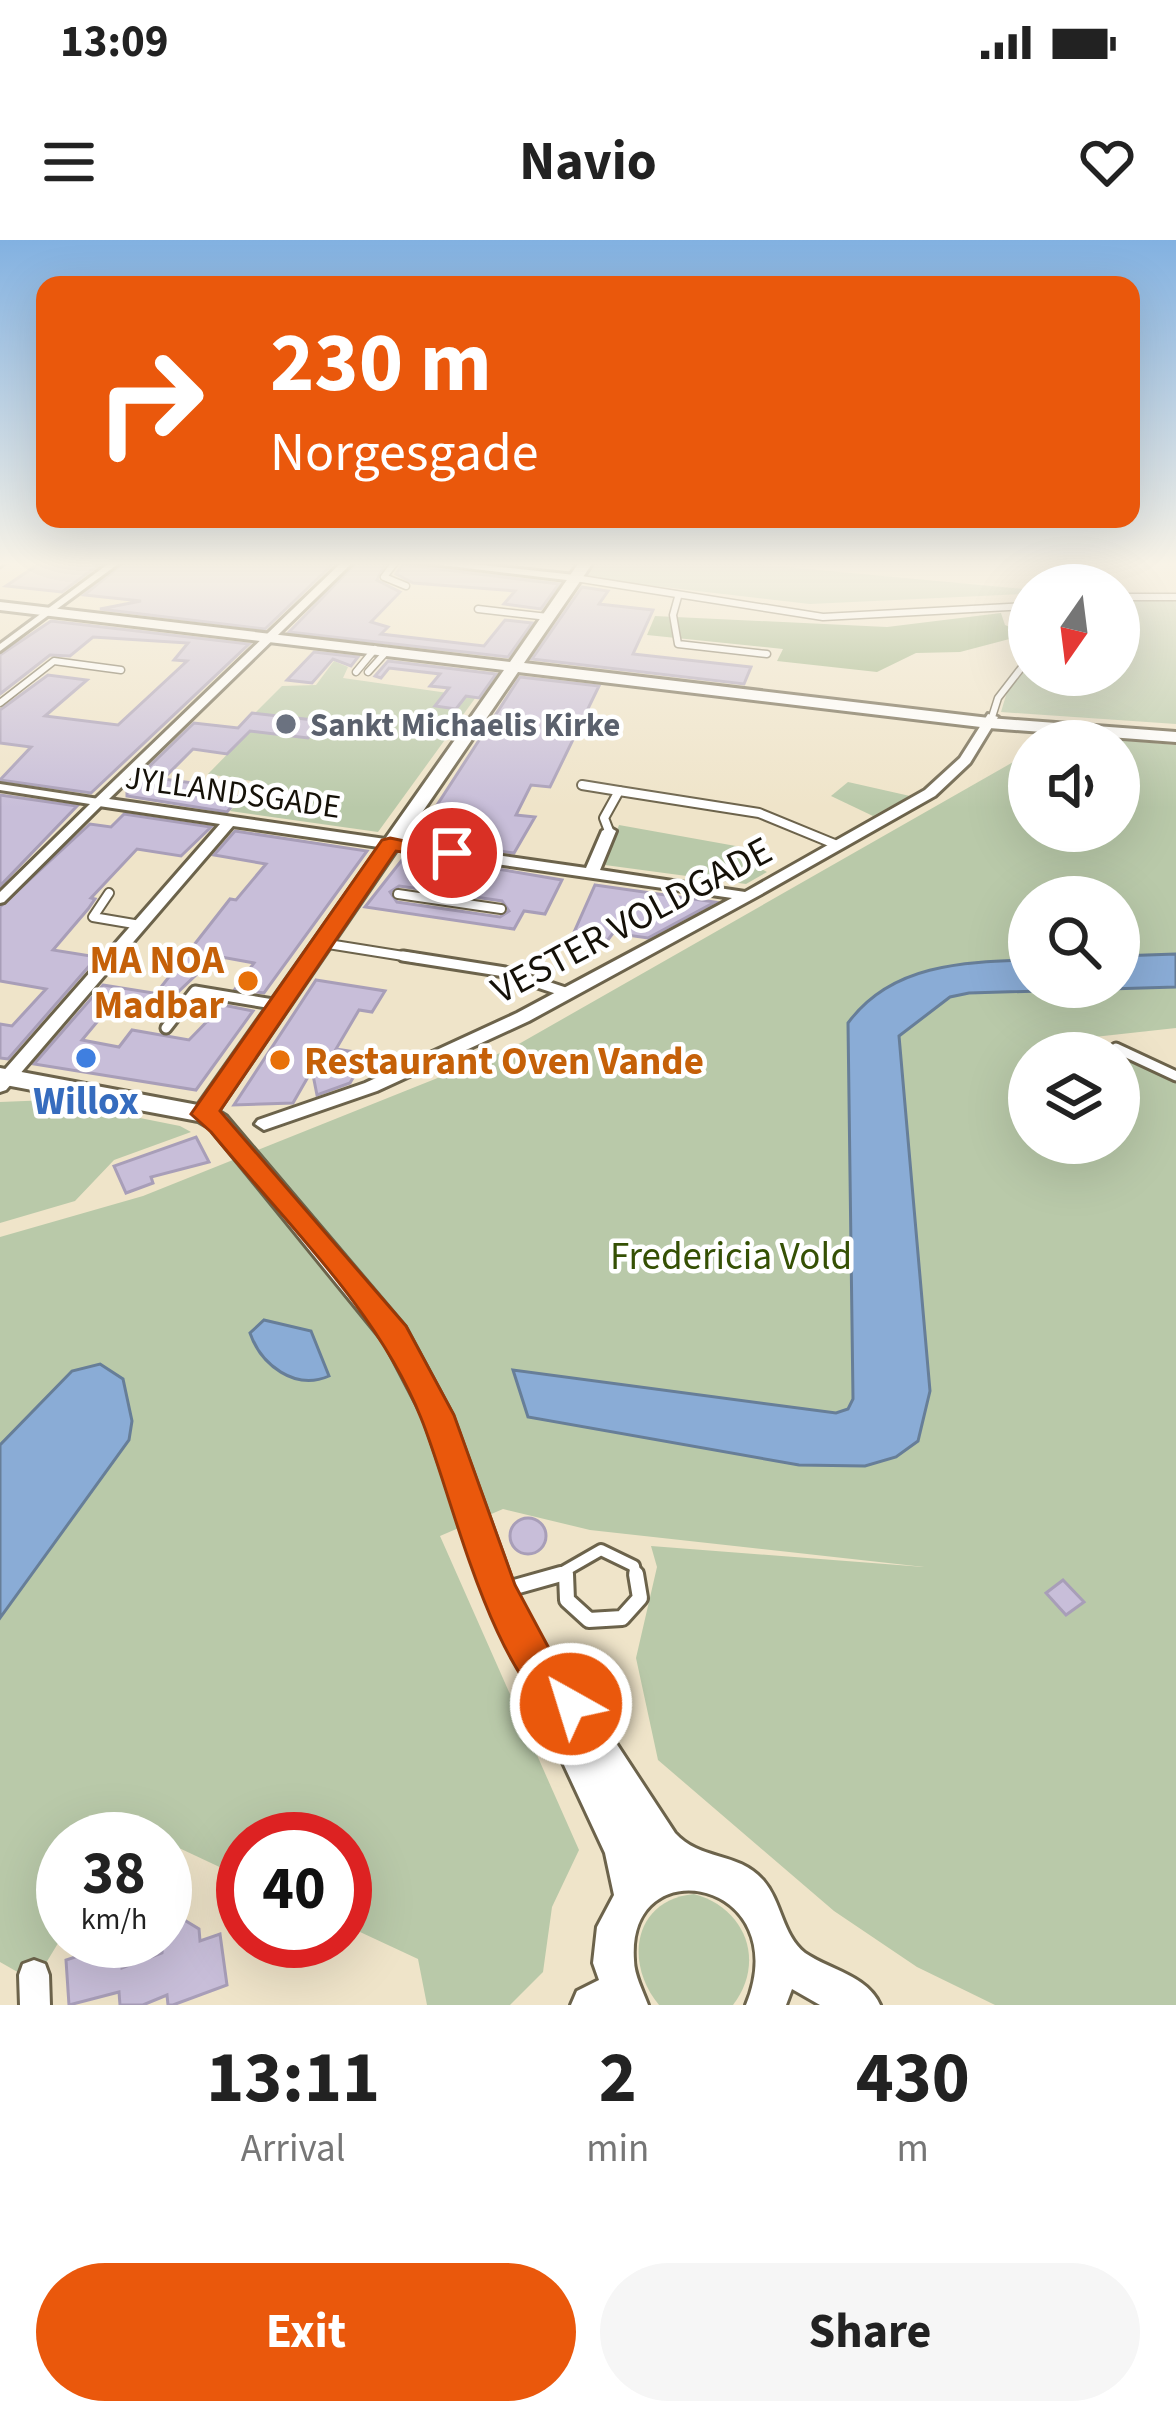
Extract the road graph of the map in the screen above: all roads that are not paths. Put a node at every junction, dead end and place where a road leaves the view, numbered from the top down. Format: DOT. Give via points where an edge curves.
graph roads {
  1 [pos="263,643"];
  2 [pos="324,643"];
  3 [pos="529,643"];
  4 [pos="678,643"];
  5 [pos="381,650"];
  6 [pos="766,654"];
  7 [pos="514,665"];
  8 [pos="121,670"];
  9 [pos="356,672"];
  10 [pos="368,672"];
  11 [pos="1008,685"];
  12 [pos="0,703"];
  13 [pos="990,720"];
  14 [pos="1176,733"];
  15 [pos="582,785"];
  16 [pos="0,787"];
  17 [pos="619,791"];
  18 [pos="100,802"];
  19 [pos="230,821"];
  20 [pos="609,831"];
  21 [pos="390,844"];
  22 [pos="837,845"];
  23 [pos="591,874"];
  24 [pos="110,893"];
  25 [pos="398,894"];
  26 [pos="742,896"];
  27 [pos="0,899"];
  28 [pos="501,909"];
  29 [pos="140,925"];
  30 [pos="321,943"];
  31 [pos="568,993"];
  32 [pos="279,1005"];
  33 [pos="166,1028"];
  34 [pos="1140,1059"];
  35 [pos="1176,1076"];
  36 [pos="3,1080"];
  37 [pos="204,1114"];
  38 [pos="264,1124"];
  39 [pos="566,1574"];
  40 [pos="499,1591"];
  41 [pos="545,1681"];
  42 [pos="681,1868"];
  43 [pos="633,1895"];
  44 [pos="774,1949"];
  45 [pos="613,2000"];
  46 [pos="766,2005"];
  47 [pos="860,2005"];
  1 -- 18 [label="street"];
  2 -- 5 [label="street"];
  3 -- 7 [label="street"];
  4 -- 6 [label="lane"];
  5 -- 7 [label="street"];
  5 -- 9 [label="lane"];
  5 -- 10 [label="lane"];
  7 -- 13 [label="street"];
  7 -- 21 [label="street"];
  8 -- 12 [label="lane" via="54,661"];
  11 -- 13 [label="lane"];
  13 -- 14 [label="street"];
  13 -- 22 [label="street, VESTER VOLDGADE" via="965,760 930,793"];
  15 -- 17 [label="lane"];
  16 -- 18 [label="street, JYLLANDSGADE"];
  17 -- 20 [label="lane" via="604,818"];
  17 -- 22 [label="lane" via="759,813"];
  18 -- 19 [label="street, JYLLANDSGADE"];
  18 -- 27 [label="street"];
  19 -- 21 [label="street, JYLLANDSGADE"];
  19 -- 29 [label="street"];
  20 -- 23 [label="street"];
  21 -- 23 [label="street, JYLLANDSGADE"];
  21 -- 30 [label="street" via="368,890"];
  22 -- 26 [label="street, VESTER VOLDGADE"];
  23 -- 26 [label="street, JYLLANDSGADE"];
  24 -- 29 [label="lane" via="93,917"];
  25 -- 28 [label="lane"];
  26 -- 31 [label="street, VESTER VOLDGADE"];
  29 -- 36 [label="street"];
  30 -- 31 [label="lane" via="506,972"];
  30 -- 32 [label="street"];
  31 -- 38 [label="street, VESTER VOLDGADE" via="371,1087"];
  32 -- 33 [label="lane" via="195,991"];
  32 -- 37 [label="street"];
  34 -- 35 [label="lane"];
  36 -- 37 [label="street"];
  37 -- 40 [label="street" via="395,1335 437,1415"];
  39 -- 39 [label="lane" via="589,1553 618,1553 638,1571 640,1598 622,1618 589,1620 567,1600"];
  39 -- 40 [label="lane"];
  40 -- 41 [label="street"];
  41 -- 42 [label="street" via="571,1704 649,1835"];
  41 -- 43 [label="street" via="552,1711 623,1850"];
  42 -- 43 [label="street"];
  42 -- 44 [label="street" via="706,1869 751,1897"];
  43 -- 45 [label="street" via="614,1941"];
  44 -- 46 [label="street"];
  44 -- 47 [label="street"];
}
